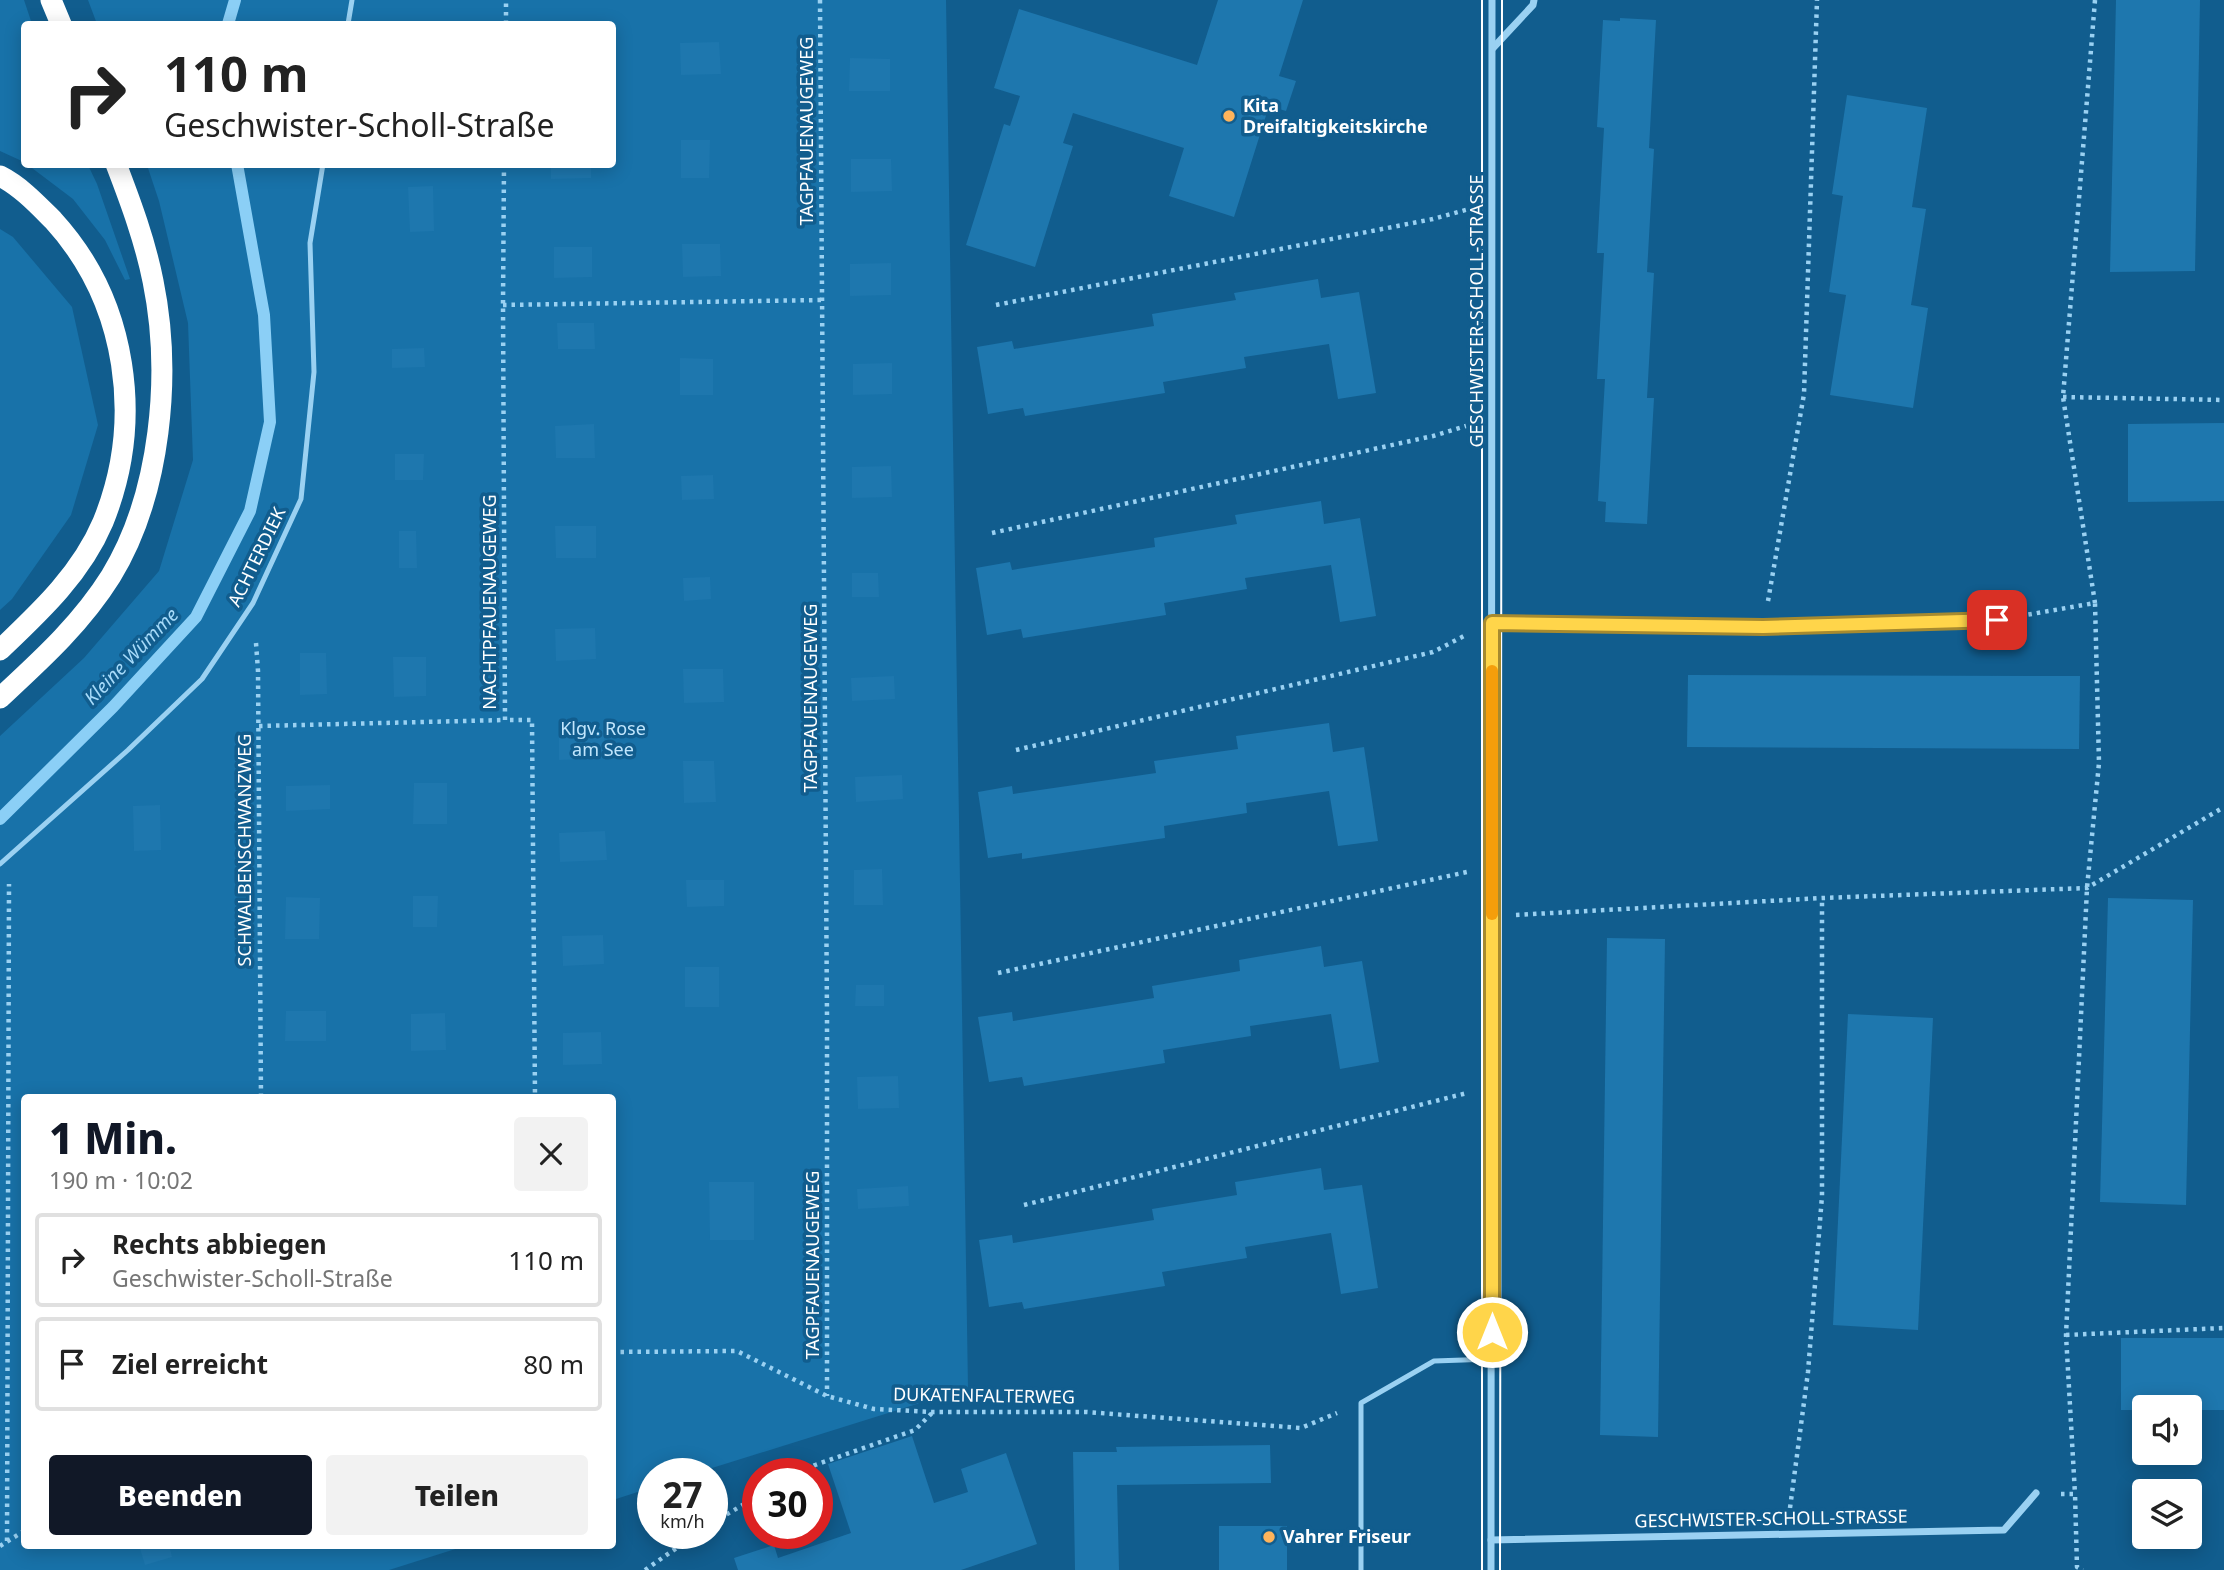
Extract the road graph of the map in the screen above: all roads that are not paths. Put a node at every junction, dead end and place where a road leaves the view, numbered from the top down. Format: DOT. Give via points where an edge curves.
graph roads {
  1 [pos="51,0"];
  2 [pos="352,0"];
  3 [pos="1492,0"];
  4 [pos="1534,0"];
  5 [pos="60,21"];
  6 [pos="348,21"];
  7 [pos="1492,48"];
  8 [pos="117,168"];
  9 [pos="322,168"];
  10 [pos="0,176"];
  11 [pos="1997,620"];
  12 [pos="1492,623"];
  13 [pos="0,650"];
  14 [pos="0,698"];
  15 [pos="0,864"];
  16 [pos="1492,1359"];
  17 [pos="2036,1493"];
  18 [pos="1491,1540"];
  19 [pos="1361,1570"];
  20 [pos="1491,1570"];
  1 -- 5 [label="highway"];
  2 -- 6 [label="lane"];
  3 -- 7 [label="street, GESCHWISTER-SCHOLL-STRASSE"];
  4 -- 7 [label="street"];
  7 -- 12 [label="street, GESCHWISTER-SCHOLL-STRASSE"];
  8 -- 14 [label="highway" via="154,282 162,368 155,453 131,536 111,575 58,644"];
  9 -- 15 [label="lane, ACHTERDIEK" via="310,243 314,372 301,499 253,603 202,679"];
  10 -- 13 [label="highway" via="38,204 86,264 116,335 126,412 123,451 102,524 61,590"];
  11 -- 12 [label="street" via="1763,627"];
  12 -- 16 [label="street, GESCHWISTER-SCHOLL-STRASSE"];
  16 -- 18 [label="street, GESCHWISTER-SCHOLL-STRASSE"];
  16 -- 19 [label="lane" via="1434,1361 1361,1403"];
  17 -- 18 [label="street, GESCHWISTER-SCHOLL-STRASSE" via="2004,1530"];
  18 -- 20 [label="street, GESCHWISTER-SCHOLL-STRASSE"];
}
